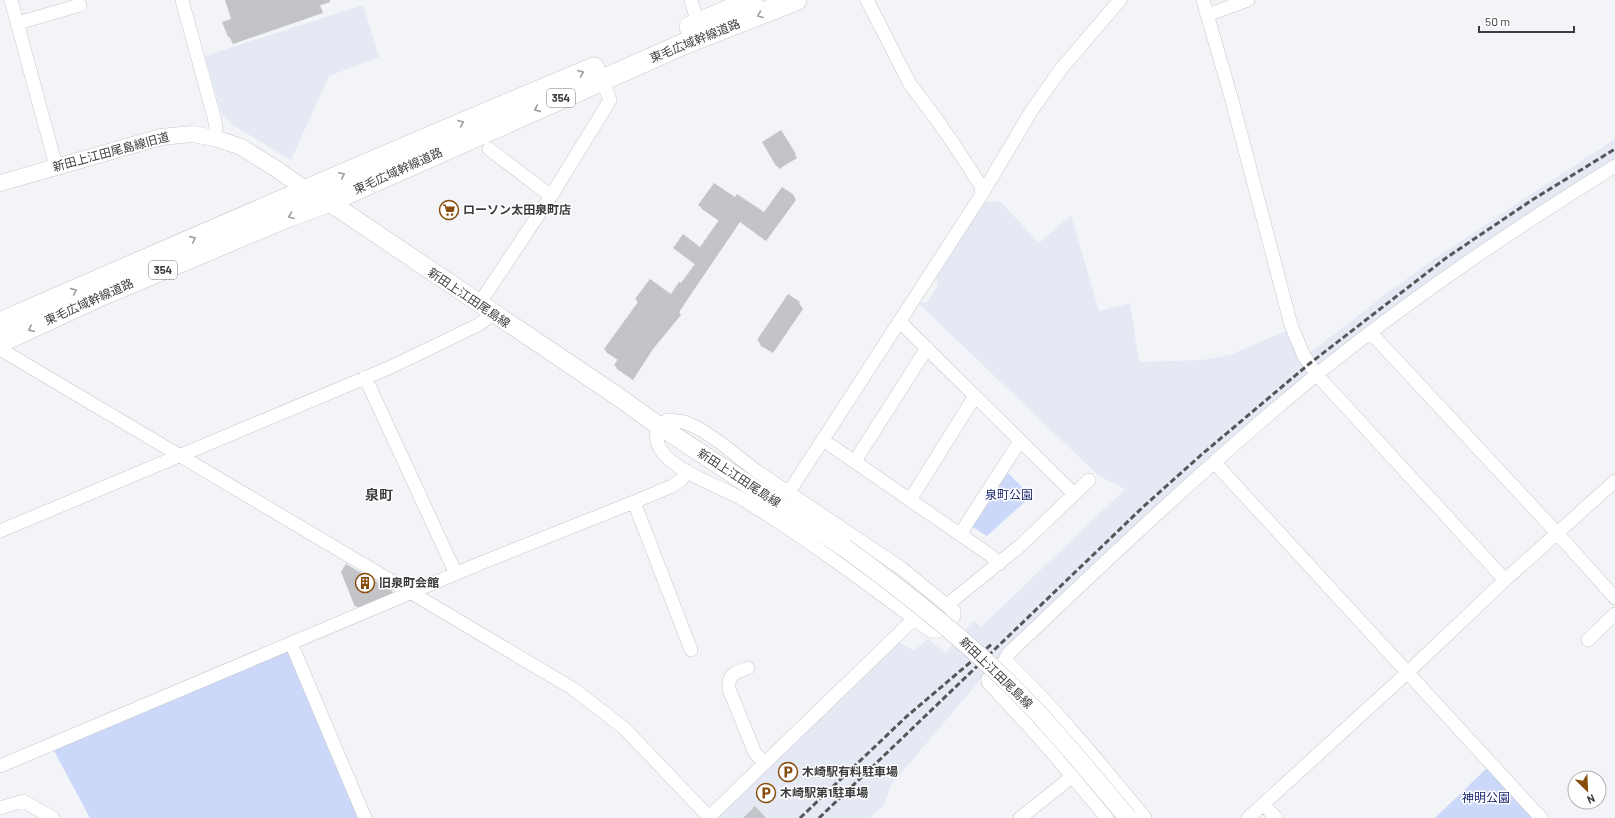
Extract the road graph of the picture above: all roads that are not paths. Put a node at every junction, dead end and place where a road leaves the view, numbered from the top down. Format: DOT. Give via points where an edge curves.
graph roads {
  1 [pos="11,0"];
  2 [pos="182,0"];
  3 [pos="691,0"];
  4 [pos="752,0"];
  5 [pos="796,0"];
  6 [pos="867,0"];
  7 [pos="1120,0"];
  8 [pos="1248,0"];
  9 [pos="80,5"];
  10 [pos="1205,6"];
  11 [pos="18,23"];
  12 [pos="698,24"];
  13 [pos="602,80"];
  14 [pos="215,138"];
  15 [pos="489,149"];
  16 [pos="56,166"];
  17 [pos="1615,166"];
  18 [pos="0,183"];
  19 [pos="306,190"];
  20 [pos="982,194"];
  21 [pos="551,196"];
  22 [pos="328,202"];
  23 [pos="486,308"];
  24 [pos="899,321"];
  25 [pos="0,323"];
  26 [pos="1371,333"];
  27 [pos="0,342"];
  28 [pos="927,348"];
  29 [pos="0,350"];
  30 [pos="1317,374"];
  31 [pos="365,377"];
  32 [pos="975,396"];
  33 [pos="658,425"];
  34 [pos="823,440"];
  35 [pos="1020,440"];
  36 [pos="179,456"];
  37 [pos="855,461"];
  38 [pos="1214,462"];
  39 [pos="687,471"];
  40 [pos="1088,480"];
  41 [pos="1615,481"];
  42 [pos="789,492"];
  43 [pos="1074,494"];
  44 [pos="910,500"];
  45 [pos="634,502"];
  46 [pos="0,531"];
  47 [pos="960,534"];
  48 [pos="1558,534"];
  49 [pos="999,564"];
  50 [pos="456,574"];
  51 [pos="1506,580"];
  52 [pos="412,593"];
  53 [pos="1615,598"];
  54 [pos="947,605"];
  55 [pos="1615,614"];
  56 [pos="914,619"];
  57 [pos="1588,640"];
  58 [pos="291,643"];
  59 [pos="691,650"];
  60 [pos="1005,660"];
  61 [pos="748,668"];
  62 [pos="1407,673"];
  63 [pos="1096,758"];
  64 [pos="764,763"];
  65 [pos="0,766"];
  66 [pos="1073,777"];
  67 [pos="1263,804"];
  68 [pos="0,808"];
  69 [pos="53,818"];
  70 [pos="366,818"];
  71 [pos="708,818"];
  72 [pos="1020,818"];
  73 [pos="1108,818"];
  74 [pos="1128,818"];
  75 [pos="1145,818"];
  76 [pos="1248,818"];
  77 [pos="1276,818"];
  78 [pos="1541,818"];
  1 -- 11 [label="street"];
  2 -- 14 [label="street" via="214,117"];
  3 -- 12 [label="street"];
  4 -- 12 [label="highway, 東毛広域幹線道路 / 354"];
  5 -- 13 [label="highway, 東毛広域幹線道路 / 354, one-way" via="686,43"];
  6 -- 20 [label="street" via="910,84 955,146 981,186"];
  7 -- 20 [label="street" via="1061,69 1032,110"];
  8 -- 10 [label="street" via="1214,14"];
  9 -- 11 [label="street"];
  10 -- 30 [label="street" via="1291,325 1304,356"];
  11 -- 16 [label="street"];
  19 -- 12 [label="highway, 東毛広域幹線道路 / 354, one-way"];
  13 -- 21 [label="street" via="610,100"];
  13 -- 22 [label="highway, 東毛広域幹線道路 / 354, one-way"];
  14 -- 16 [label="street, 新田上江田尾島線旧道" via="192,134 161,137"];
  14 -- 19 [label="street, 新田上江田尾島線旧道" via="256,155"];
  15 -- 21 [label="street"];
  16 -- 18 [label="street, 新田上江田尾島線旧道"];
  17 -- 26 [label="street" via="1455,271"];
  19 -- 22 [label="main road, 新田上江田尾島線"];
  25 -- 19 [label="highway, 東毛広域幹線道路 / 354, one-way"];
  20 -- 24 [label="street"];
  21 -- 23 [label="street"];
  22 -- 23 [label="main road, 新田上江田尾島線"];
  22 -- 27 [label="highway, 東毛広域幹線道路 / 354, one-way" via="97,297"];
  23 -- 31 [label="street" via="485,320 478,325"];
  23 -- 33 [label="main road, 新田上江田尾島線"];
  24 -- 28 [label="street"];
  24 -- 34 [label="street"];
  26 -- 30 [label="street"];
  26 -- 48 [label="street"];
  28 -- 32 [label="street"];
  28 -- 37 [label="street"];
  29 -- 36 [label="street"];
  30 -- 38 [label="street"];
  30 -- 51 [label="street"];
  31 -- 36 [label="street"];
  31 -- 50 [label="street"];
  32 -- 35 [label="street"];
  32 -- 44 [label="street"];
  33 -- 39 [label="street" via="655,433 658,446 672,461"];
  33 -- 42 [label="street" via="668,420 684,422 700,429"];
  33 -- 74 [label="main road, 新田上江田尾島線, bridge" via="845,548 927,610 998,672 1058,735"];
  34 -- 37 [label="street"];
  34 -- 42 [label="street"];
  35 -- 43 [label="street"];
  35 -- 47 [label="street"];
  36 -- 46 [label="street"];
  36 -- 52 [label="street"];
  37 -- 44 [label="street"];
  38 -- 60 [label="street" via="1123,545 1008,654"];
  38 -- 62 [label="street"];
  39 -- 45 [label="street" via="681,480 672,486"];
  39 -- 56 [label="street" via="743,500 859,577"];
  40 -- 43 [label="street"];
  41 -- 48 [label="street"];
  42 -- 54 [label="street" via="901,568"];
  43 -- 49 [label="street"];
  44 -- 47 [label="street"];
  45 -- 50 [label="street"];
  45 -- 59 [label="street"];
  47 -- 49 [label="street"];
  48 -- 51 [label="street"];
  48 -- 53 [label="street"];
  49 -- 54 [label="street"];
  50 -- 52 [label="street"];
  51 -- 62 [label="street"];
  52 -- 58 [label="street"];
  52 -- 71 [label="street" via="572,688 624,728"];
  54 -- 56 [label="street" via="954,611 954,616 942,630 931,631"];
  55 -- 57 [label="street"];
  56 -- 64 [label="street"];
  58 -- 65 [label="street"];
  58 -- 70 [label="street"];
  60 -- 63 [label="street" via="1040,694"];
  60 -- 66 [label="street" via="988,682"];
  61 -- 64 [label="street" via="732,674 728,680 729,689 755,753"];
  62 -- 67 [label="street"];
  62 -- 78 [label="street"];
  63 -- 66 [label="street"];
  63 -- 75 [label="street"];
  64 -- 71 [label="street"];
  66 -- 72 [label="street"];
  66 -- 73 [label="street"];
  67 -- 76 [label="street"];
  67 -- 77 [label="street"];
  68 -- 69 [label="street" via="23,801"];
}
